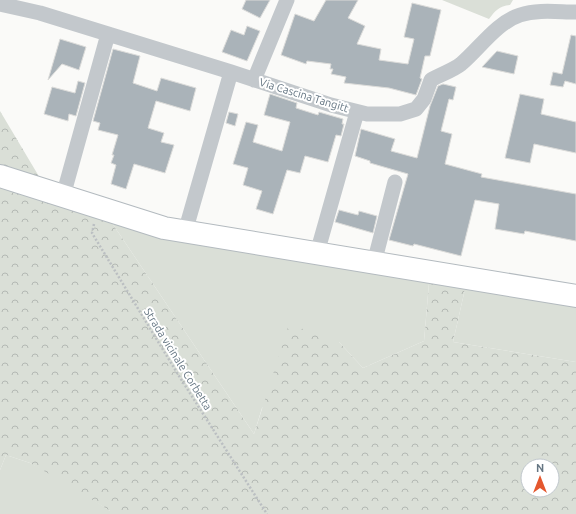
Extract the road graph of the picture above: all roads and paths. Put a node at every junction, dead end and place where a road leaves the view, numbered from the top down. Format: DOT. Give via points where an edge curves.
graph roads {
  1 [pos="287,0"];
  2 [pos="0,4"];
  3 [pos="576,12"];
  4 [pos="108,34"];
  5 [pos="231,72"];
  6 [pos="254,80"];
  7 [pos="357,112"];
  8 [pos="0,176"];
  9 [pos="395,182"];
  10 [pos="63,196"];
  11 [pos="97,207"];
  12 [pos="185,232"];
  13 [pos="317,253"];
  14 [pos="374,263"];
  15 [pos="576,296"];
  16 [pos="267,514"];
  1 -- 6 [label="street"];
  2 -- 4 [label="street, Via Cascina Tangitt" via="40,13"];
  3 -- 7 [label="street, Via Cascina Tangitt" via="530,12 509,20 460,64 431,80 424,99 416,109 390,115"];
  4 -- 5 [label="street, Via Cascina Tangitt"];
  4 -- 10 [label="street"];
  5 -- 6 [label="street, Via Cascina Tangitt"];
  5 -- 12 [label="street"];
  6 -- 7 [label="street, Via Cascina Tangitt"];
  7 -- 13 [label="street"];
  8 -- 10 [label="street"];
  9 -- 14 [label="street"];
  10 -- 11 [label="street"];
  11 -- 12 [label="street"];
  11 -- 16 [label="path, Strada vicinale Corbetta" via="92,233"];
  12 -- 13 [label="street"];
  13 -- 14 [label="street"];
  14 -- 15 [label="street"];
}
